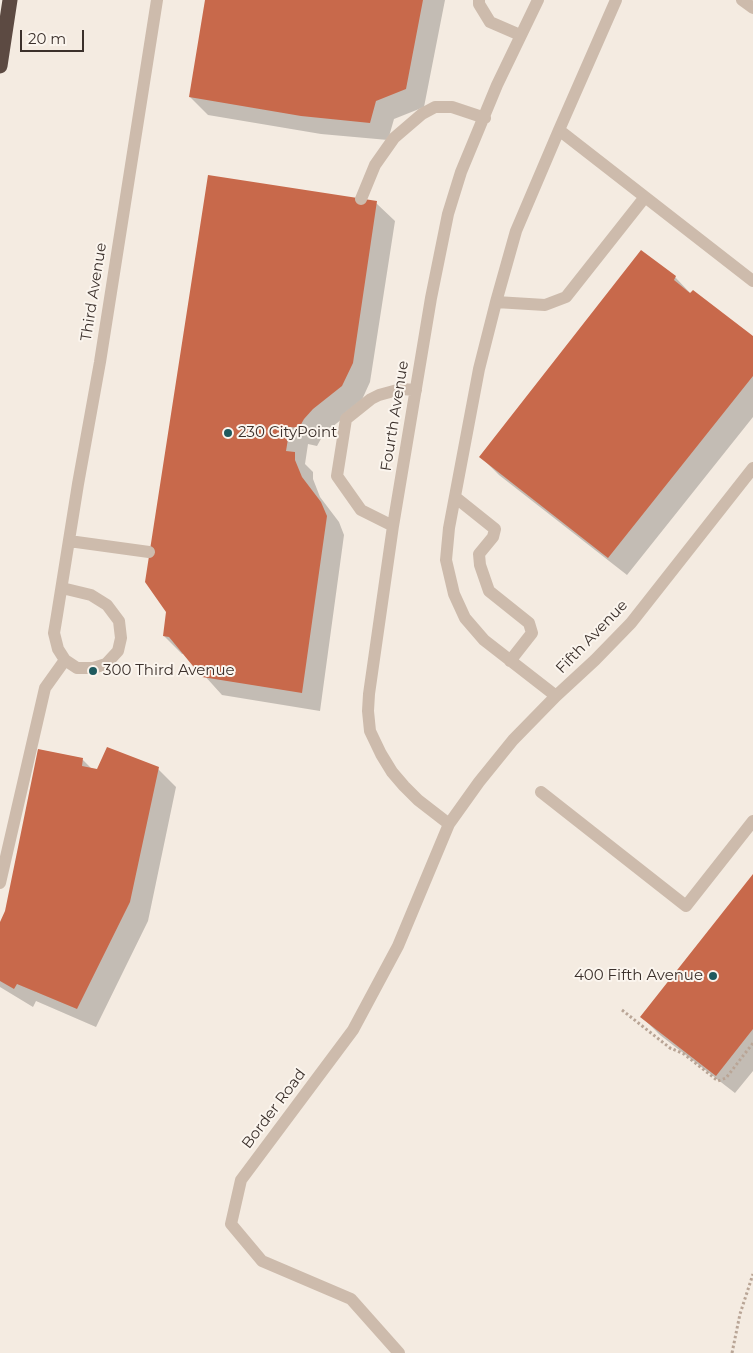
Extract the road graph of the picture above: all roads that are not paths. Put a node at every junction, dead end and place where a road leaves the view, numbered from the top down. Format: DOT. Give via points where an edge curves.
graph roads {
  1 [pos="10,0"];
  2 [pos="157,0"];
  3 [pos="479,0"];
  4 [pos="538,0"];
  5 [pos="616,0"];
  6 [pos="742,0"];
  7 [pos="753,8"];
  8 [pos="520,35"];
  9 [pos="0,66"];
  10 [pos="484,118"];
  11 [pos="559,130"];
  12 [pos="645,197"];
  13 [pos="361,199"];
  14 [pos="753,281"];
  15 [pos="496,302"];
  16 [pos="416,390"];
  17 [pos="753,468"];
  18 [pos="455,496"];
  19 [pos="393,526"];
  20 [pos="69,541"];
  21 [pos="149,552"];
  22 [pos="62,588"];
  23 [pos="65,660"];
  24 [pos="510,661"];
  25 [pos="556,696"];
  26 [pos="541,792"];
  27 [pos="753,821"];
  28 [pos="449,824"];
  29 [pos="0,883"];
  30 [pos="399,1353"];
  1 -- 9 [label="highway"];
  2 -- 20 [label="street, Third Avenue"];
  3 -- 8 [label="street" via="490,22"];
  4 -- 8 [label="street, Fourth Avenue"];
  5 -- 11 [label="street"];
  6 -- 7 [label="street"];
  8 -- 10 [label="street, Fourth Avenue"];
  10 -- 13 [label="street" via="452,107 435,108 422,114 394,138 376,165"];
  10 -- 16 [label="street, Fourth Avenue" via="456,184 448,214"];
  11 -- 12 [label="street"];
  11 -- 15 [label="street" via="516,232"];
  12 -- 14 [label="street"];
  12 -- 15 [label="street" via="566,297 545,305"];
  15 -- 18 [label="street" via="479,369"];
  16 -- 19 [label="street, Fourth Avenue"];
  16 -- 19 [label="street" via="401,389 379,395 346,420 337,476 361,510"];
  17 -- 25 [label="street, Fifth Avenue" via="631,623"];
  18 -- 24 [label="street" via="446,560 454,594 465,618 484,640"];
  18 -- 24 [label="street" via="495,529 480,554 480,565 489,591 528,624 532,633"];
  19 -- 28 [label="street, Fourth Avenue" via="369,694 370,732 404,786"];
  20 -- 21 [label="street"];
  20 -- 22 [label="street, Third Avenue"];
  22 -- 23 [label="street, Third Avenue" via="54,633"];
  22 -- 23 [label="street" via="91,595 107,604 119,622 121,638 118,651 106,664 77,668"];
  23 -- 29 [label="street" via="45,688"];
  24 -- 25 [label="street"];
  25 -- 28 [label="street, Fifth Avenue" via="513,740"];
  26 -- 27 [label="street" via="686,906"];
  28 -- 30 [label="street, Border Road" via="398,946 353,1030 241,1180 231,1224 262,1261 351,1300"];
}
